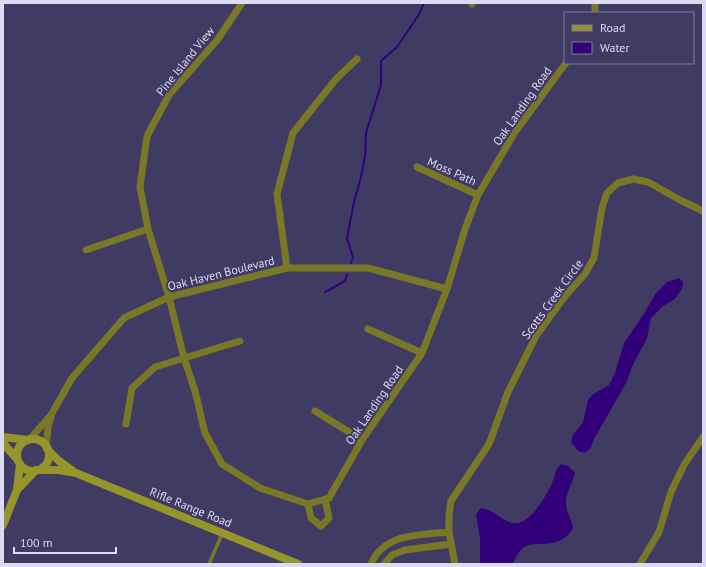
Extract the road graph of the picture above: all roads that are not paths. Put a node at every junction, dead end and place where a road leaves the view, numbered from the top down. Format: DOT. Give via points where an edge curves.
graph roads {
  1 [pos="242,3"];
  2 [pos="358,58"];
  3 [pos="565,64"];
  4 [pos="417,167"];
  5 [pos="478,195"];
  6 [pos="703,211"];
  7 [pos="148,229"];
  8 [pos="86,250"];
  9 [pos="287,268"];
  10 [pos="447,289"];
  11 [pos="169,297"];
  12 [pos="368,329"];
  13 [pos="240,341"];
  14 [pos="422,353"];
  15 [pos="184,358"];
  16 [pos="315,411"];
  17 [pos="51,415"];
  18 [pos="126,424"];
  19 [pos="3,437"];
  20 [pos="703,438"];
  21 [pos="29,440"];
  22 [pos="362,440"];
  23 [pos="3,443"];
  24 [pos="47,448"];
  25 [pos="18,461"];
  26 [pos="37,470"];
  27 [pos="76,473"];
  28 [pos="17,490"];
  29 [pos="325,499"];
  30 [pos="308,504"];
  31 [pos="3,525"];
  32 [pos="449,532"];
  33 [pos="223,533"];
  34 [pos="451,544"];
  35 [pos="281,561"];
  36 [pos="209,564"];
  37 [pos="298,564"];
  38 [pos="371,564"];
  39 [pos="384,564"];
  40 [pos="455,564"];
  41 [pos="640,564"];
  1 -- 7 [label="street, Pine Island View" via="218,39 169,95 147,136 140,186"];
  2 -- 9 [label="street" via="336,79 293,133 277,194"];
  3 -- 5 [label="street, Oak Landing Road" via="515,132"];
  4 -- 5 [label="street, Moss Path"];
  5 -- 10 [label="street, Oak Landing Road"];
  6 -- 32 [label="street, Scotts Creek Circle" via="648,182 633,179 618,184 607,193 594,258 536,336 508,392 489,444 451,501 448,515"];
  7 -- 8 [label="street"];
  7 -- 11 [label="street, Pine Island View"];
  9 -- 10 [label="street, Oak Haven Boulevard" via="368,268"];
  9 -- 11 [label="street, Oak Haven Boulevard"];
  10 -- 14 [label="street, Oak Landing Road"];
  11 -- 15 [label="street"];
  11 -- 17 [label="street, Oak Haven Boulevard" via="124,318 72,378"];
  12 -- 14 [label="street"];
  13 -- 15 [label="street"];
  14 -- 22 [label="street, Oak Landing Road"];
  15 -- 18 [label="street" via="155,367 132,388"];
  15 -- 30 [label="street" via="205,433 222,464 260,488"];
  16 -- 22 [label="street"];
  17 -- 21 [label="street, Oak Haven Boulevard"];
  17 -- 24 [label="street, Oak Haven Boulevard"];
  19 -- 21 [label="main road"];
  20 -- 41 [label="street" via="684,465 671,492 659,532"];
  21 -- 24 [label="main road" via="39,440"];
  21 -- 25 [label="main road" via="20,445"];
  22 -- 29 [label="street, Oak Landing Road" via="329,498"];
  23 -- 25 [label="main road"];
  24 -- 26 [label="main road" via="47,461"];
  24 -- 27 [label="main road, Rifle Range Road" via="59,461"];
  25 -- 26 [label="main road" via="29,470"];
  25 -- 28 [label="main road"];
  26 -- 27 [label="main road, Rifle Range Road"];
  26 -- 28 [label="main road"];
  27 -- 33 [label="main road, Rifle Range Road"];
  28 -- 31 [label="main road"];
  29 -- 30 [label="street"];
  29 -- 30 [label="street" via="328,518 321,526 311,518"];
  32 -- 34 [label="street, Scotts Creek Circle"];
  32 -- 38 [label="street" via="402,538 384,545"];
  33 -- 35 [label="main road, Rifle Range Road"];
  33 -- 36 [label="lane"];
  34 -- 39 [label="street" via="405,550 392,555"];
  34 -- 40 [label="street, Scotts Creek Circle"];
  35 -- 37 [label="main road, Rifle Range Road"];
}
